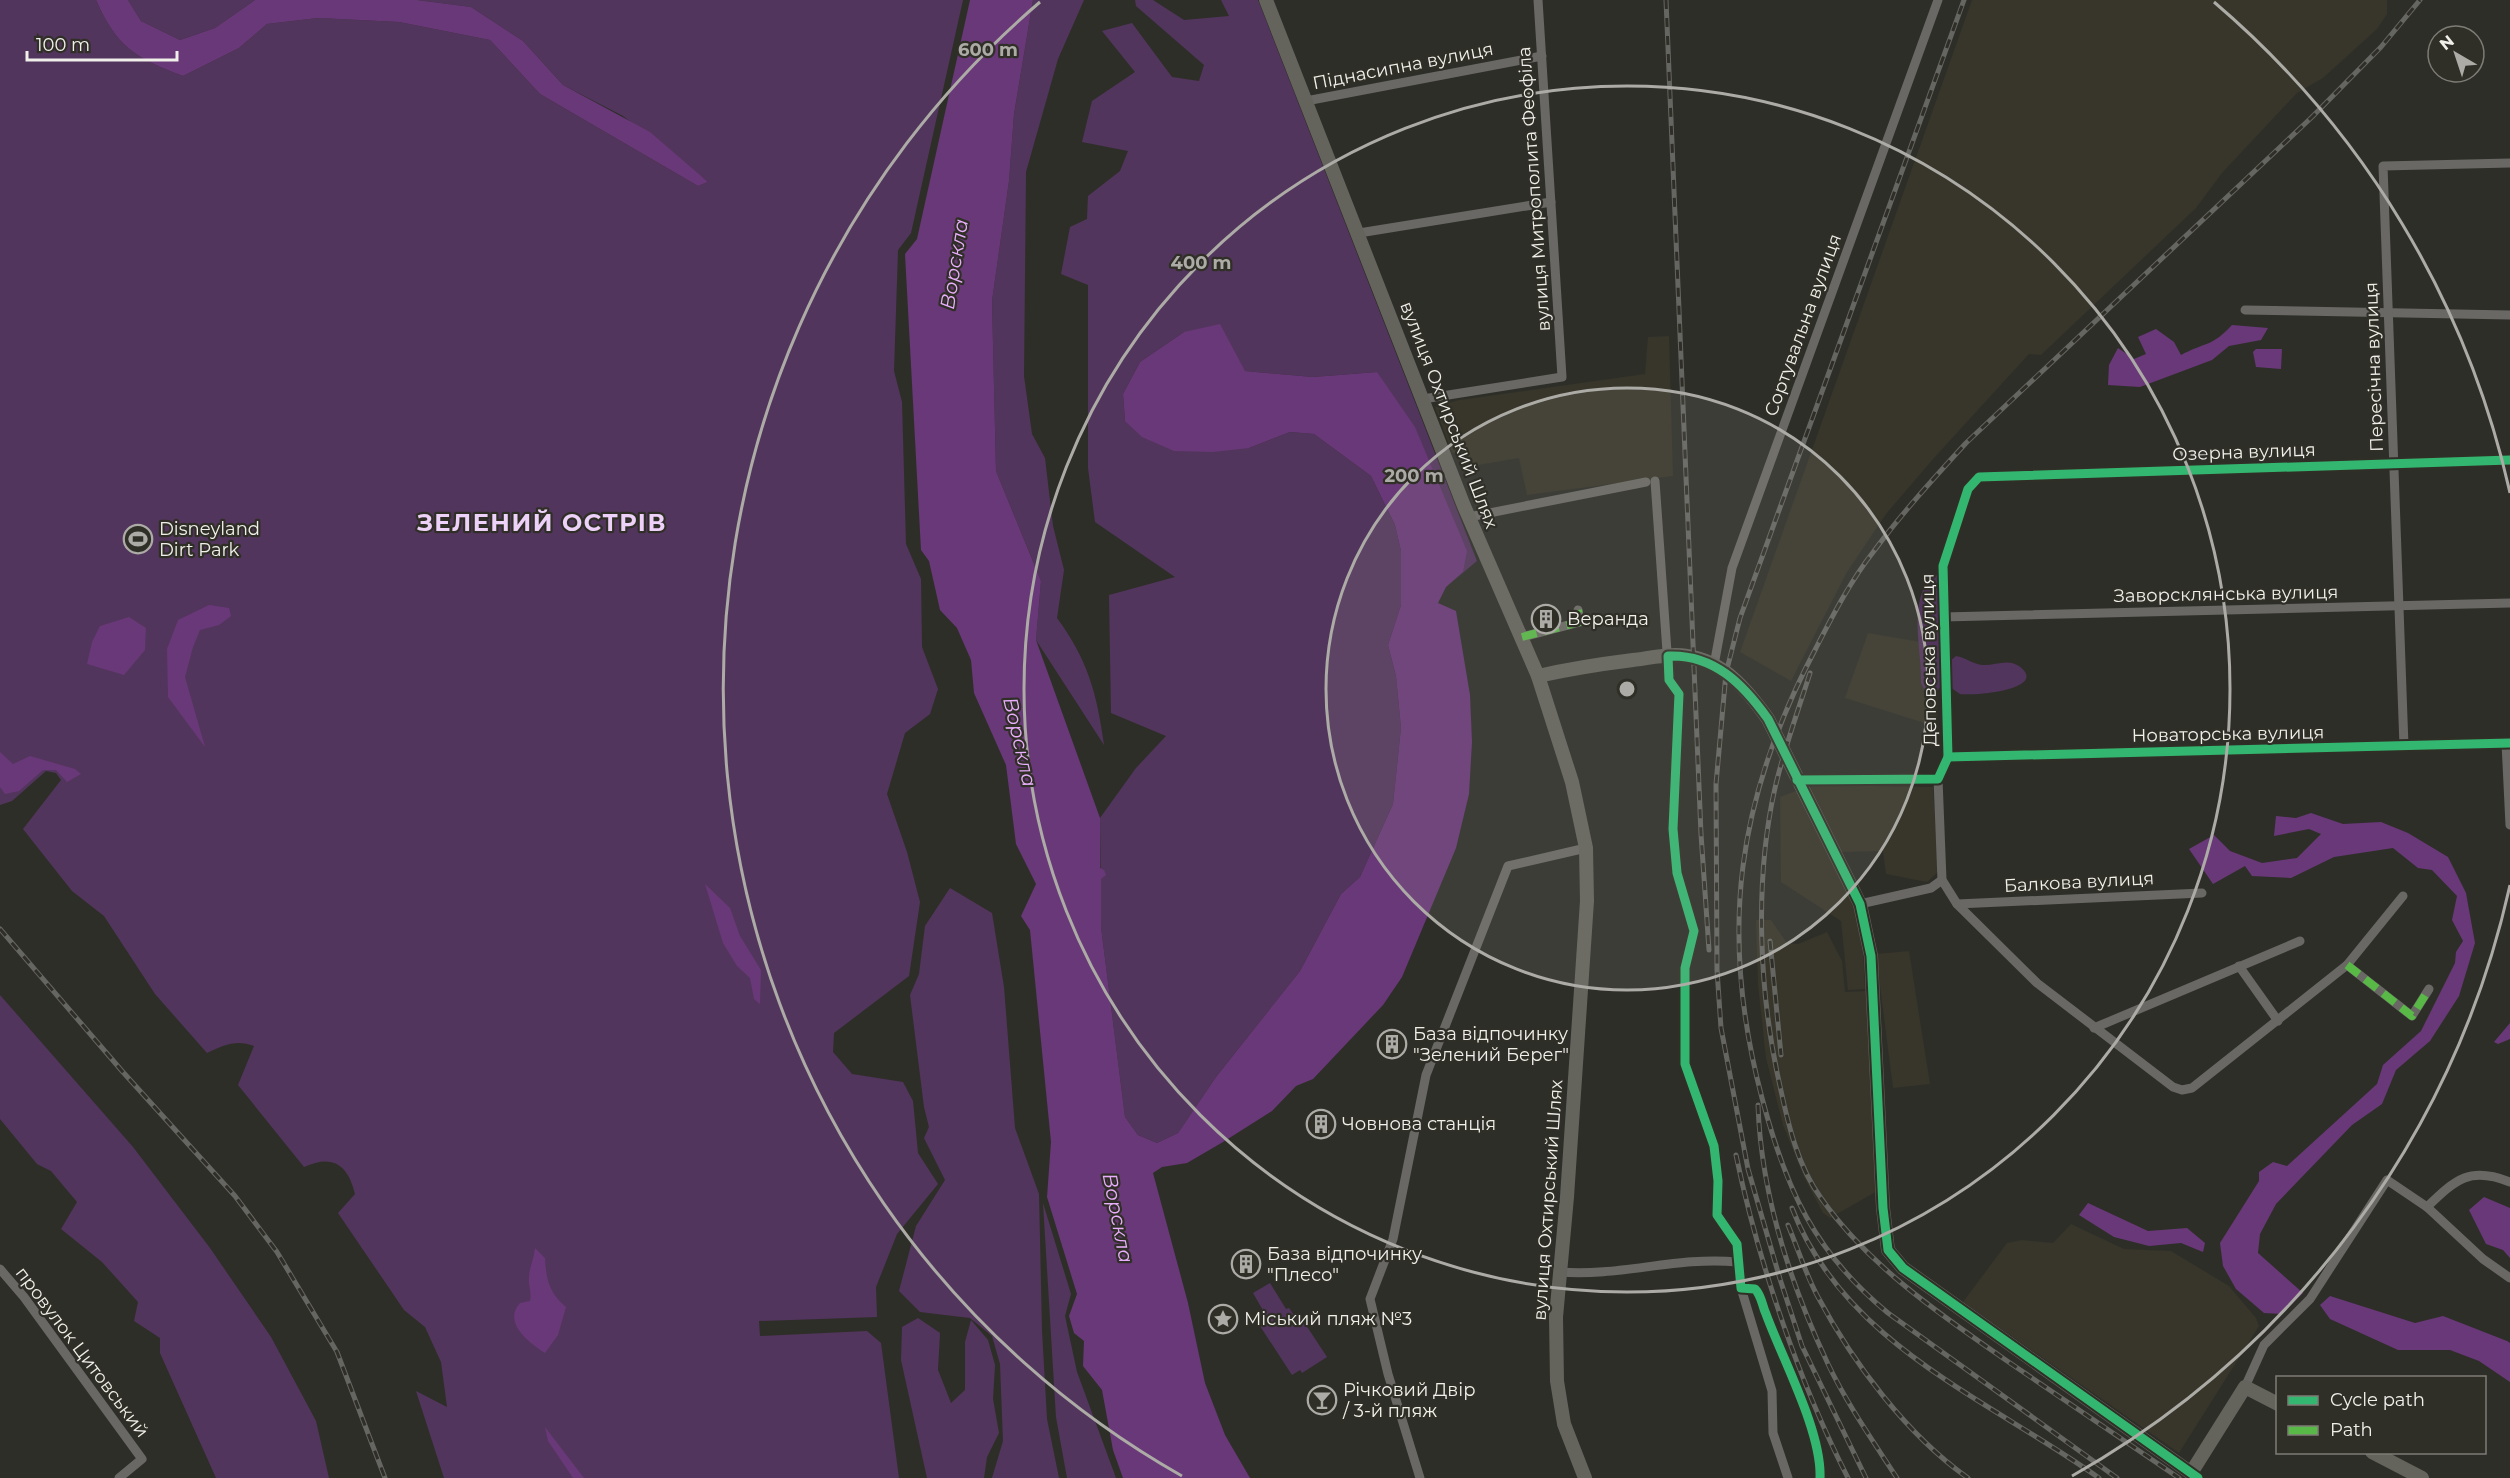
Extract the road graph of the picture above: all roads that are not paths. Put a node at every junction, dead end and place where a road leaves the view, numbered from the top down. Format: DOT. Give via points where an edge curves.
graph roads {
  1 [pos="1266,0"];
  2 [pos="1538,0"];
  3 [pos="1938,0"];
  4 [pos="1542,56"];
  5 [pos="1306,101"];
  6 [pos="2510,164"];
  7 [pos="1551,202"];
  8 [pos="1359,233"];
  9 [pos="2245,310"];
  10 [pos="2388,313"];
  11 [pos="2510,315"];
  12 [pos="1423,399"];
  13 [pos="2510,460"];
  14 [pos="2394,464"];
  15 [pos="1979,477"];
  16 [pos="1468,517"];
  17 [pos="2510,603"];
  18 [pos="2399,606"];
  19 [pos="1578,610"];
  20 [pos="1943,617"];
  21 [pos="1522,637"];
  22 [pos="1668,656"];
  23 [pos="1714,665"];
  24 [pos="1538,676"];
  25 [pos="2508,743"];
  26 [pos="2404,746"];
  27 [pos="1948,757"];
  28 [pos="1938,779"];
  29 [pos="1797,780"];
  30 [pos="2510,825"];
  31 [pos="1586,848"];
  32 [pos="1942,880"];
  33 [pos="2202,893"];
  34 [pos="2403,896"];
  35 [pos="1860,904"];
  36 [pos="1957,904"];
  37 [pos="2301,941"];
  38 [pos="2347,965"];
  39 [pos="2239,966"];
  40 [pos="2429,989"];
  41 [pos="2278,1021"];
  42 [pos="2094,1028"];
  43 [pos="2510,1182"];
  44 [pos="2427,1207"];
  45 [pos="1737,1262"];
  46 [pos="0,1269"];
  47 [pos="1560,1272"];
  48 [pos="2510,1278"];
  49 [pos="2245,1388"];
  50 [pos="2276,1404"];
  51 [pos="2376,1454"];
  52 [pos="2195,1475"];
  53 [pos="119,1478"];
  54 [pos="1420,1478"];
  55 [pos="1585,1478"];
  56 [pos="1788,1478"];
  57 [pos="2422,1478"];
  1 -- 5 [label="main road, вулиця Охтирський Шлях"];
  2 -- 4 [label="street, вулиця Митрополита Феофіла"];
  3 -- 23 [label="street, Сортувальна вулиця" via="1732,568"];
  4 -- 5 [label="street, Піднасипна вулиця"];
  4 -- 7 [label="street, вулиця Митрополита Феофіла"];
  5 -- 8 [label="main road, вулиця Охтирський Шлях"];
  6 -- 10 [label="street, Пересічна вулиця" via="2383,166"];
  7 -- 8 [label="street"];
  7 -- 12 [label="street, вулиця Митрополита Феофіла" via="1562,377"];
  8 -- 12 [label="main road, вулиця Охтирський Шлях"];
  9 -- 10 [label="street"];
  10 -- 11 [label="street"];
  10 -- 14 [label="street, Пересічна вулиця"];
  12 -- 16 [label="main road, вулиця Охтирський Шлях"];
  13 -- 14 [label="street, Озерна вулиця"];
  14 -- 15 [label="street, Озерна вулиця"];
  14 -- 18 [label="street, Пересічна вулиця"];
  15 -- 20 [label="street, Деповська вулиця" via="1968,489 1943,566"];
  16 -- 21 [label="main road, вулиця Охтирський Шлях"];
  16 -- 22 [label="street" via="1650,482"];
  17 -- 18 [label="street, Заворсклянська вулиця"];
  18 -- 20 [label="street, Заворсклянська вулиця"];
  18 -- 26 [label="street, Пересічна вулиця"];
  19 -- 21 [label="street" via="1580,622"];
  20 -- 27 [label="street, Деповська вулиця"];
  21 -- 24 [label="main road, вулиця Охтирський Шлях"];
  22 -- 23 [label="main road" via="1686,655"];
  22 -- 24 [label="main road"];
  22 -- 45 [label="street" via="1669,680 1679,694 1673,830 1676,862 1694,931 1685,968 1685,1064 1714,1146 1717,1215 1737,1244"];
  23 -- 29 [label="main road" via="1741,685 1768,719"];
  24 -- 31 [label="main road, вулиця Охтирський Шлях" via="1572,782"];
  25 -- 26 [label="street, Новаторська вулиця"];
  25 -- 30 [label="street"];
  26 -- 27 [label="street, Новаторська вулиця"];
  27 -- 28 [label="street, Деповська вулиця"];
  28 -- 29 [label="street"];
  28 -- 32 [label="street, Деповська вулиця"];
  29 -- 35 [label="main road"];
  31 -- 47 [label="main road, вулиця Охтирський Шлях" via="1587,901"];
  31 -- 54 [label="street" via="1508,866 1426,1075 1393,1239 1370,1299"];
  32 -- 35 [label="street" via="1931,888"];
  32 -- 36 [label="street, Деповська вулиця"];
  33 -- 36 [label="street, Балкова вулиця"];
  34 -- 38 [label="street"];
  35 -- 52 [label="main road" via="1871,956 1888,1250 1903,1268"];
  36 -- 42 [label="street, Деповська вулиця" via="2037,983"];
  37 -- 39 [label="street"];
  38 -- 40 [label="street" via="2412,1016"];
  38 -- 41 [label="street"];
  39 -- 41 [label="street"];
  39 -- 42 [label="street"];
  41 -- 42 [label="street, Деповська вулиця" via="2192,1088 2174,1087"];
  43 -- 44 [label="street" via="2483,1173 2460,1179"];
  44 -- 48 [label="street" via="2483,1259"];
  44 -- 49 [label="street" via="2387,1180 2310,1299 2264,1345"];
  45 -- 47 [label="street" via="1710,1259 1582,1274"];
  45 -- 56 [label="street" via="1772,1390 1773,1433"];
  46 -- 53 [label="street, провулок Цитовський" via="142,1459"];
  47 -- 55 [label="main road, вулиця Охтирський Шлях" via="1557,1382 1564,1424"];
  49 -- 50 [label="main road"];
  49 -- 52 [label="main road"];
  51 -- 57 [label="main road"];
}
